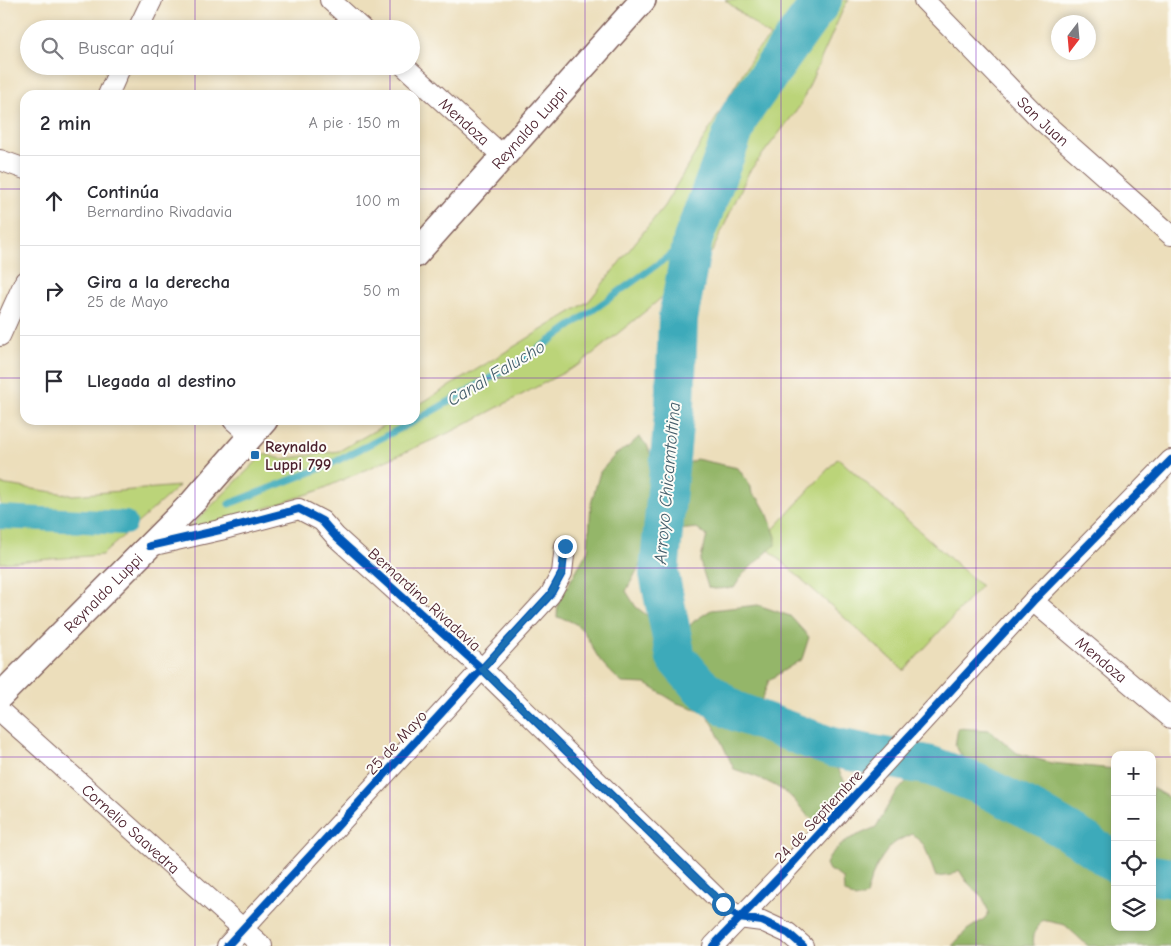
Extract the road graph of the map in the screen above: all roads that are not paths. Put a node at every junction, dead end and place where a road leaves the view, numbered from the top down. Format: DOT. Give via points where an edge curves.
graph roads {
  1 [pos="152,0"];
  2 [pos="330,0"];
  3 [pos="643,0"];
  4 [pos="924,0"];
  5 [pos="142,20"];
  6 [pos="352,20"];
  7 [pos="117,75"];
  8 [pos="414,75"];
  9 [pos="110,90"];
  10 [pos="504,156"];
  11 [pos="0,160"];
  12 [pos="20,168"];
  13 [pos="1171,235"];
  14 [pos="420,249"];
  15 [pos="20,292"];
  16 [pos="0,336"];
  17 [pos="250,425"];
  18 [pos="1171,460"];
  19 [pos="150,546"];
  20 [pos="565,546"];
  21 [pos="1033,601"];
  22 [pos="482,669"];
  23 [pos="0,696"];
  24 [pos="0,711"];
  25 [pos="1171,718"];
  26 [pos="740,918"];
  27 [pos="243,929"];
  28 [pos="227,946"];
  29 [pos="262,946"];
  30 [pos="713,946"];
  31 [pos="802,946"];
  1 -- 5 [label="street"];
  2 -- 6 [label="street"];
  3 -- 10 [label="street, Reynaldo Luppi"];
  4 -- 13 [label="street, San Juan" via="1040,120"];
  7 -- 9 [label="street"];
  8 -- 10 [label="street, Mendoza"];
  10 -- 14 [label="street, Reynaldo Luppi"];
  11 -- 12 [label="street"];
  15 -- 16 [label="street"];
  17 -- 19 [label="street, Reynaldo Luppi" via="193,502"];
  18 -- 21 [label="street, 24 de Septiembre"];
  19 -- 22 [label="street, Bernardino Rivadavia" via="298,508 322,521"];
  19 -- 23 [label="street, Reynaldo Luppi"];
  20 -- 22 [label="street, 25 de Mayo" via="562,573 550,595"];
  21 -- 25 [label="street, Mendoza"];
  21 -- 26 [label="street, 24 de Septiembre"];
  22 -- 26 [label="street, Bernardino Rivadavia"];
  22 -- 27 [label="street, 25 de Mayo"];
  24 -- 27 [label="street, Cornelio Saavedra"];
  26 -- 30 [label="street, 24 de Septiembre"];
  26 -- 31 [label="street" via="762,921 788,933"];
  27 -- 28 [label="street, 25 de Mayo"];
  27 -- 29 [label="street, Cornelio Saavedra"];
}
